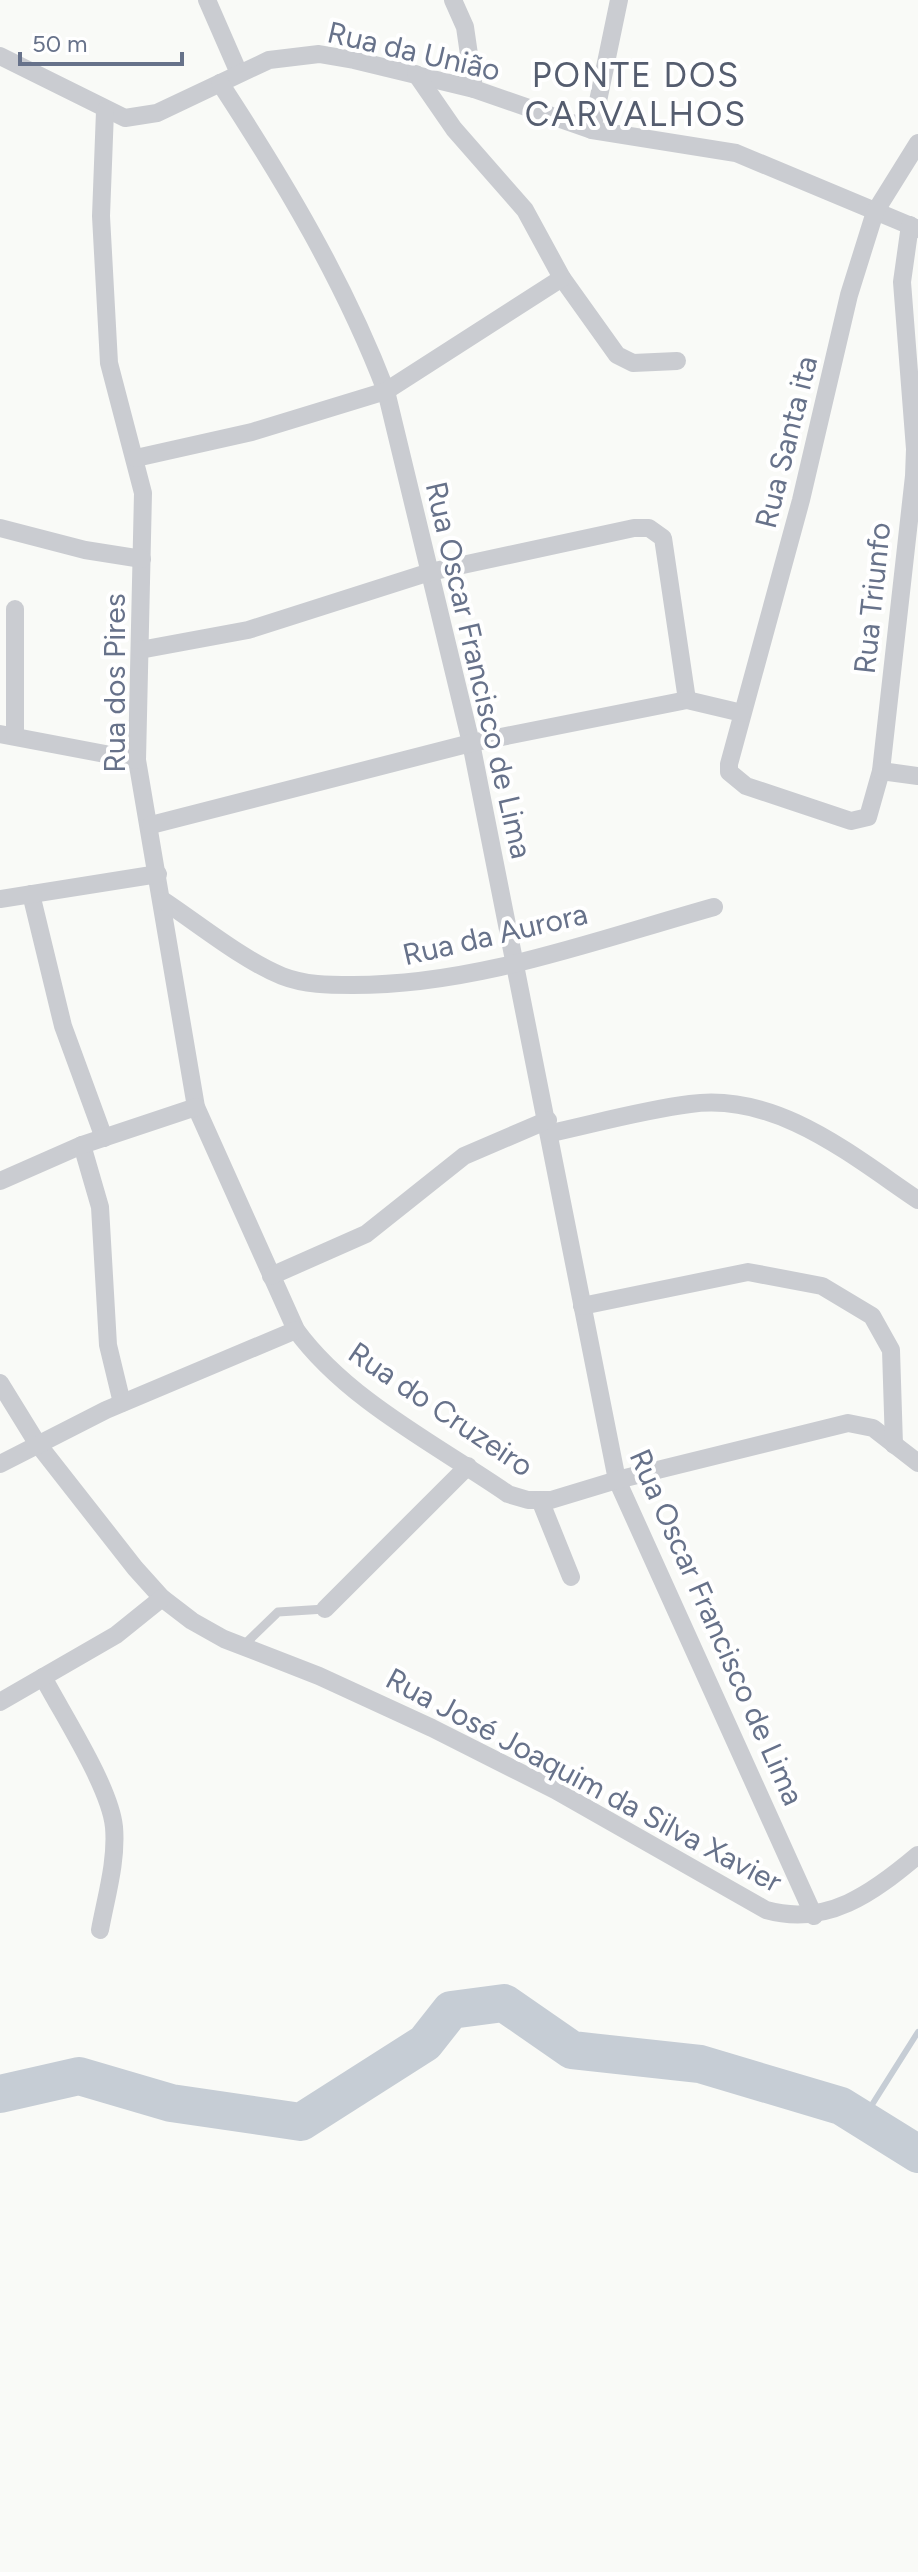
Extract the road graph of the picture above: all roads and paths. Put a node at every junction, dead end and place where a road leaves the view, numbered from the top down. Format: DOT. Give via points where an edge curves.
graph roads {
  1 [pos="207,0"];
  2 [pos="453,0"];
  3 [pos="619,0"];
  4 [pos="0,56"];
  5 [pos="238,71"];
  6 [pos="416,74"];
  7 [pos="220,83"];
  8 [pos="474,89"];
  9 [pos="105,111"];
  10 [pos="592,130"];
  11 [pos="918,143"];
  12 [pos="875,212"];
  13 [pos="914,227"];
  14 [pos="562,278"];
  15 [pos="677,361"];
  16 [pos="386,391"];
  17 [pos="136,458"];
  18 [pos="0,528"];
  19 [pos="142,559"];
  20 [pos="430,572"];
  21 [pos="15,609"];
  22 [pos="140,650"];
  23 [pos="687,700"];
  24 [pos="742,713"];
  25 [pos="7,735"];
  26 [pos="471,743"];
  27 [pos="137,760"];
  28 [pos="729,764"];
  29 [pos="881,771"];
  30 [pos="918,776"];
  31 [pos="151,825"];
  32 [pos="158,874"];
  33 [pos="31,894"];
  34 [pos="0,899"];
  35 [pos="164,901"];
  36 [pos="714,907"];
  37 [pos="514,964"];
  38 [pos="196,1107"];
  39 [pos="549,1126"];
  40 [pos="104,1138"];
  41 [pos="82,1145"];
  42 [pos="0,1181"];
  43 [pos="918,1200"];
  44 [pos="271,1276"];
  45 [pos="582,1306"];
  46 [pos="296,1330"];
  47 [pos="0,1383"];
  48 [pos="122,1403"];
  49 [pos="37,1443"];
  50 [pos="894,1445"];
  51 [pos="918,1463"];
  52 [pos="0,1464"];
  53 [pos="468,1466"];
  54 [pos="617,1480"];
  55 [pos="540,1500"];
  56 [pos="571,1577"];
  57 [pos="162,1598"];
  58 [pos="325,1609"];
  59 [pos="243,1646"];
  60 [pos="43,1677"];
  61 [pos="0,1702"];
  62 [pos="918,1855"];
  63 [pos="814,1916"];
  64 [pos="100,1930"];
  1 -- 5 [label="street"];
  2 -- 8 [label="street" via="465,27"];
  3 -- 10 [label="street"];
  4 -- 9 [label="street, Rua da União"];
  5 -- 6 [label="street, Rua da União" via="293,54 319,54"];
  5 -- 7 [label="street, Rua da União"];
  6 -- 8 [label="street, Rua da União"];
  6 -- 14 [label="street" via="466,145 525,210"];
  7 -- 9 [label="street, Rua da União" via="142,118"];
  7 -- 16 [label="street, Rua Oscar Francisco de Lima" via="289,189"];
  8 -- 10 [label="street, Rua da União"];
  9 -- 17 [label="street, Rua dos Pires" via="101,216 109,363"];
  10 -- 12 [label="street, Rua da União" via="736,153"];
  11 -- 12 [label="street, Rua Santa ita"];
  12 -- 13 [label="street, Rua da União"];
  12 -- 24 [label="street, Rua Santa ita"];
  13 -- 29 [label="street, Rua Triunfo" via="902,282 915,449"];
  14 -- 15 [label="street" via="617,355 633,363"];
  14 -- 16 [label="street"];
  16 -- 17 [label="street" via="252,432"];
  16 -- 20 [label="street, Rua Oscar Francisco de Lima"];
  17 -- 19 [label="street, Rua dos Pires" via="143,493"];
  18 -- 19 [label="street"];
  19 -- 22 [label="street, Rua dos Pires"];
  20 -- 22 [label="street" via="248,630"];
  20 -- 23 [label="street" via="634,528 658,531"];
  20 -- 26 [label="street, Rua Oscar Francisco de Lima"];
  21 -- 25 [label="street"];
  22 -- 27 [label="street, Rua dos Pires"];
  23 -- 24 [label="street"];
  23 -- 26 [label="street"];
  24 -- 28 [label="street, Rua Santa ita"];
  25 -- 27 [label="street"];
  26 -- 31 [label="street"];
  26 -- 37 [label="street, Rua Oscar Francisco de Lima"];
  27 -- 31 [label="street, Rua dos Pires"];
  28 -- 29 [label="street, Rua Triunfo" via="729,772 746,786 860,821 872,809"];
  29 -- 30 [label="street"];
  31 -- 32 [label="street, Rua dos Pires"];
  32 -- 33 [label="street"];
  32 -- 35 [label="street, Rua dos Pires"];
  33 -- 34 [label="street"];
  33 -- 40 [label="street" via="63,1026"];
  35 -- 37 [label="street, Rua da Aurora" via="280,975 306,984 392,985"];
  35 -- 38 [label="street, Rua dos Pires"];
  36 -- 37 [label="street, Rua da Aurora"];
  37 -- 39 [label="street, Rua Oscar Francisco de Lima"];
  38 -- 40 [label="street"];
  38 -- 44 [label="street, Rua dos Pires"];
  39 -- 43 [label="street" via="691,1103 725,1103 790,1119"];
  39 -- 44 [label="street" via="464,1156 366,1234"];
  39 -- 45 [label="street, Rua Oscar Francisco de Lima"];
  40 -- 41 [label="street"];
  41 -- 42 [label="street"];
  41 -- 48 [label="street" via="100,1207 108,1345"];
  44 -- 46 [label="street, Rua dos Pires"];
  45 -- 50 [label="street" via="748,1272 822,1286 872,1316 891,1350"];
  45 -- 54 [label="street, Rua Oscar Francisco de Lima"];
  46 -- 48 [label="street"];
  46 -- 53 [label="street, Rua do Cruzeiro" via="317,1360 343,1382"];
  47 -- 49 [label="street, Rua José Joaquim da Silva Xavier"];
  48 -- 49 [label="street"];
  49 -- 52 [label="street"];
  49 -- 57 [label="street, Rua José Joaquim da Silva Xavier"];
  50 -- 51 [label="street, Rua do Cruzeiro"];
  50 -- 54 [label="street, Rua do Cruzeiro" via="873,1428 848,1423"];
  53 -- 55 [label="street, Rua do Cruzeiro" via="508,1494"];
  53 -- 58 [label="street"];
  54 -- 55 [label="street, Rua do Cruzeiro"];
  54 -- 63 [label="street, Rua Oscar Francisco de Lima"];
  55 -- 56 [label="street"];
  57 -- 59 [label="street, Rua José Joaquim da Silva Xavier" via="192,1621"];
  57 -- 60 [label="street" via="116,1635"];
  58 -- 59 [label="lane" via="278,1612"];
  59 -- 63 [label="street, Rua José Joaquim da Silva Xavier" via="319,1676 528,1776 766,1910"];
  60 -- 61 [label="street"];
  60 -- 64 [label="street" via="103,1792 114,1824"];
  62 -- 63 [label="street, Rua José Joaquim da Silva Xavier" via="886,1882"];
}
